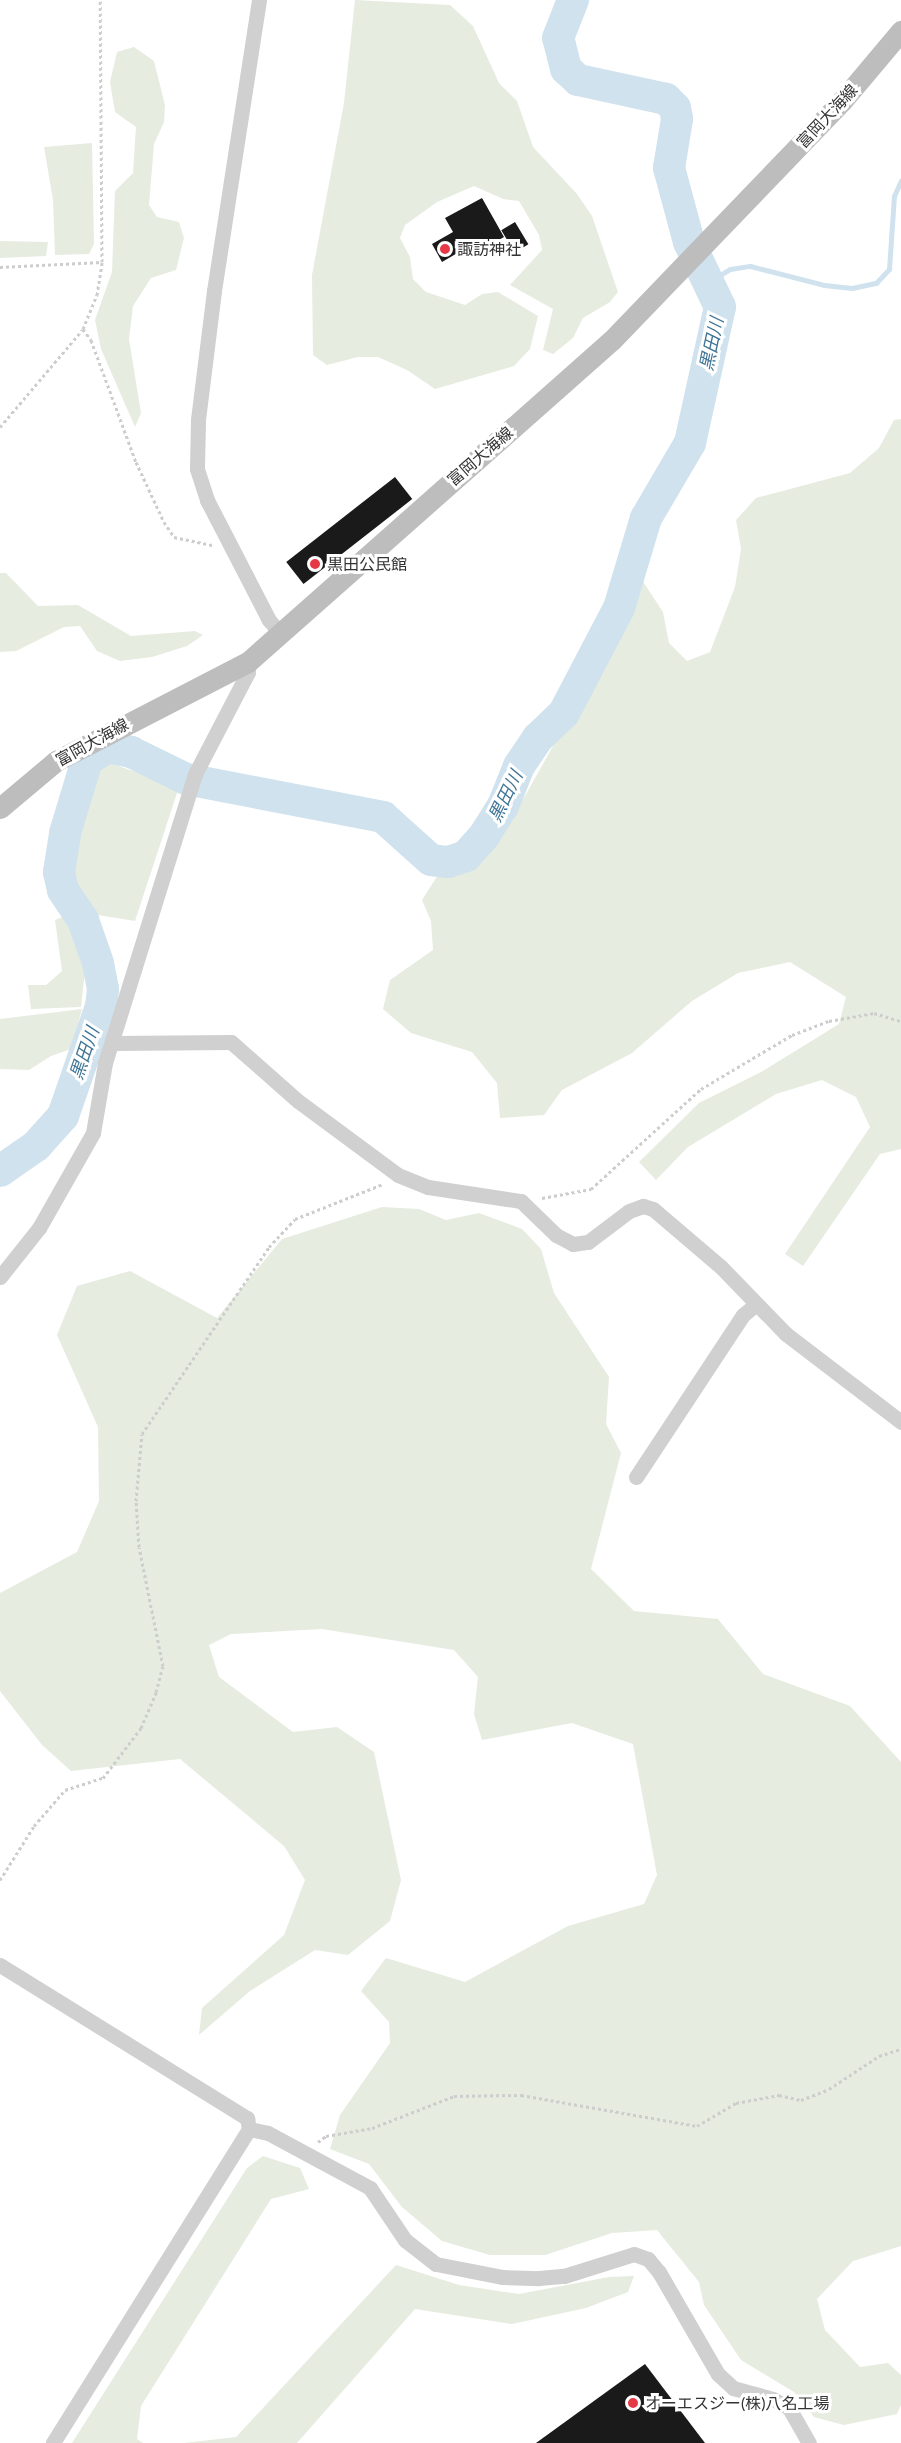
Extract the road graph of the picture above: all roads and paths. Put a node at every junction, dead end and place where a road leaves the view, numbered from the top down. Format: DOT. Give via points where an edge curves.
graph roads {
  1 [pos="100,0"];
  2 [pos="260,0"];
  3 [pos="901,31"];
  4 [pos="102,262"];
  5 [pos="0,267"];
  6 [pos="83,328"];
  7 [pos="0,428"];
  8 [pos="234,549"];
  9 [pos="280,633"];
  10 [pos="248,662"];
  11 [pos="0,808"];
  12 [pos="901,1021"];
  13 [pos="114,1043"];
  14 [pos="399,1175"];
  15 [pos="521,1201"];
  16 [pos="0,1277"];
  17 [pos="755,1305"];
  18 [pos="901,1422"];
  19 [pos="636,1477"];
  20 [pos="0,1880"];
  21 [pos="0,1965"];
  22 [pos="901,2049"];
  23 [pos="249,2129"];
  24 [pos="303,2154"];
  25 [pos="53,2443"];
  26 [pos="809,2443"];
  1 -- 4 [label="path"];
  2 -- 8 [label="street" via="214,291 198,420 197,469 207,500"];
  3 -- 9 [label="main road, 富岡大海線" via="842,101 612,340"];
  4 -- 5 [label="path"];
  4 -- 6 [label="path" via="97,295"];
  6 -- 7 [label="path"];
  6 -- 8 [label="path" via="115,399 136,462 174,537"];
  8 -- 9 [label="street" via="269,620"];
  9 -- 10 [label="main road, 富岡大海線"];
  10 -- 11 [label="main road, 富岡大海線" via="56,760"];
  10 -- 13 [label="street" via="248,672 193,780"];
  12 -- 15 [label="path" via="874,1013 829,1021 792,1035 701,1089 591,1189"];
  13 -- 14 [label="street" via="231,1042 298,1101"];
  13 -- 16 [label="street" via="105,1063 88,1142 39,1228"];
  14 -- 15 [label="street" via="428,1188"];
  14 -- 20 [label="path" via="295,1219 269,1247 142,1434 136,1501 140,1547 163,1666 156,1692 141,1728 103,1778 64,1790 34,1826"];
  15 -- 17 [label="street" via="556,1235 573,1244 588,1242 629,1211 643,1206 653,1209 721,1267"];
  17 -- 18 [label="street"];
  17 -- 19 [label="street" via="743,1315"];
  21 -- 23 [label="street" via="248,2118"];
  22 -- 24 [label="path" via="879,2056 829,2089 801,2100 779,2095 736,2103 697,2126 522,2095 453,2096 372,2128 326,2136"];
  23 -- 24 [label="street" via="268,2133"];
  23 -- 25 [label="street"];
  24 -- 26 [label="street" via="370,2188 405,2240 436,2264 502,2277 539,2278 564,2276 634,2254 648,2259 718,2374 733,2388 773,2398 789,2409"];
}
